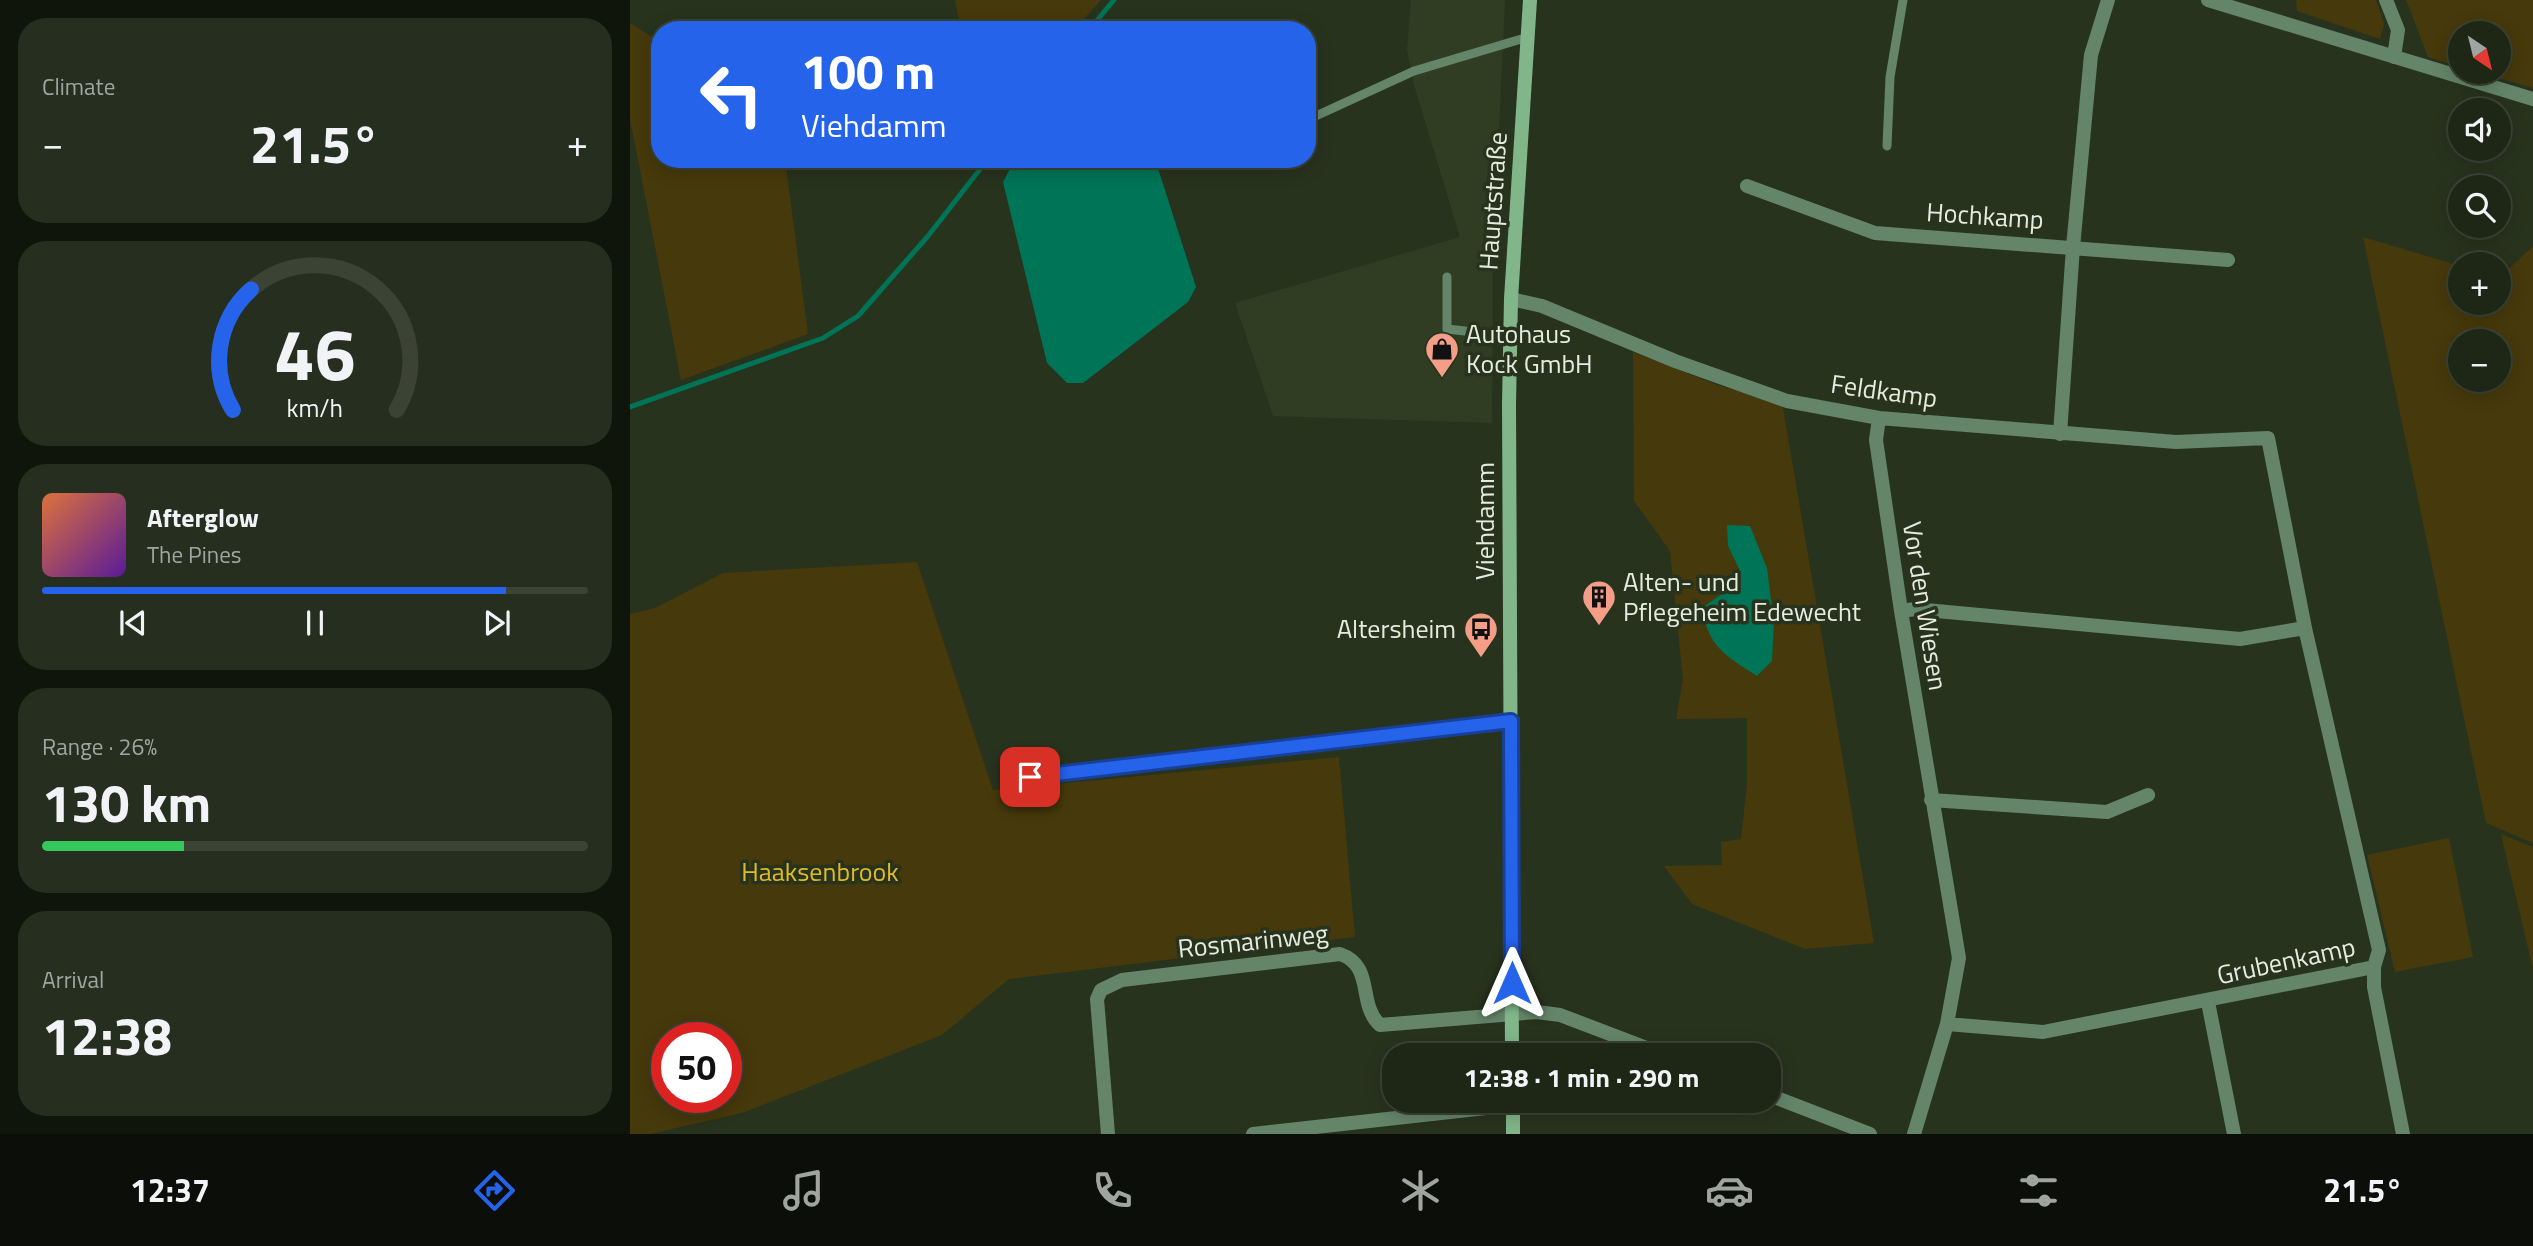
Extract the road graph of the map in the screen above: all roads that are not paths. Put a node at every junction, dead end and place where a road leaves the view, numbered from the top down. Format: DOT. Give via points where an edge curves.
graph roads {
  1 [pos="1530,0"];
  2 [pos="1903,0"];
  3 [pos="2108,0"];
  4 [pos="2208,0"];
  5 [pos="2386,0"];
  6 [pos="1528,37"];
  7 [pos="2394,57"];
  8 [pos="2533,99"];
  9 [pos="1316,116"];
  10 [pos="1887,146"];
  11 [pos="1747,186"];
  12 [pos="2073,247"];
  13 [pos="2228,260"];
  14 [pos="1447,277"];
  15 [pos="1511,299"];
  16 [pos="1510,336"];
  17 [pos="1509,404"];
  18 [pos="1879,418"];
  19 [pos="2060,434"];
  20 [pos="2268,439"];
  21 [pos="1900,611"];
  22 [pos="2305,628"];
  23 [pos="1511,721"];
  24 [pos="1030,777"];
  25 [pos="2148,795"];
  26 [pos="1931,800"];
  27 [pos="2374,967"];
  28 [pos="2208,1002"];
  29 [pos="1512,1016"];
  30 [pos="1947,1024"];
  31 [pos="1512,1043"];
  32 [pos="1634,1043"];
  33 [pos="1781,1100"];
  34 [pos="1425,1113"];
  35 [pos="1513,1113"];
  36 [pos="1269,1133"];
  37 [pos="1108,1134"];
  38 [pos="1253,1134"];
  39 [pos="1513,1134"];
  40 [pos="1870,1134"];
  41 [pos="1913,1134"];
  42 [pos="2234,1134"];
  43 [pos="2403,1134"];
  1 -- 6 [label="main road, Hauptstraße"];
  2 -- 10 [label="lane" via="1890,77"];
  3 -- 12 [label="street" via="2091,55"];
  4 -- 7 [label="street"];
  5 -- 7 [label="street" via="2398,30"];
  6 -- 9 [label="lane" via="1414,71"];
  6 -- 15 [label="main road, Hauptstraße"];
  7 -- 8 [label="street"];
  11 -- 12 [label="street, Hochkamp" via="1875,233"];
  12 -- 13 [label="street, Hochkamp"];
  12 -- 19 [label="street"];
  14 -- 16 [label="lane" via="1447,329"];
  15 -- 16 [label="main road, Hauptstraße"];
  15 -- 18 [label="street, Feldkamp" via="1542,306 1787,401"];
  16 -- 17 [label="main road, Hauptstraße"];
  17 -- 23 [label="main road, Viehdamm"];
  18 -- 19 [label="street, Feldkamp"];
  18 -- 21 [label="street, Vor den Wiesen" via="1876,440"];
  19 -- 20 [label="street, Feldkamp" via="2176,442"];
  20 -- 22 [label="street, Grubenkamp"];
  21 -- 22 [label="street" via="2240,639"];
  21 -- 26 [label="street, Vor den Wiesen"];
  22 -- 27 [label="street, Grubenkamp" via="2379,950"];
  23 -- 24 [label="street"];
  23 -- 29 [label="main road, Viehdamm"];
  25 -- 26 [label="street" via="2107,812"];
  26 -- 30 [label="street, Vor den Wiesen" via="1959,958"];
  27 -- 28 [label="street, Grubenkamp"];
  27 -- 43 [label="street"];
  28 -- 30 [label="street, Grubenkamp" via="2043,1032"];
  28 -- 42 [label="street"];
  29 -- 31 [label="main road, Viehdamm"];
  29 -- 32 [label="street" via="1560,1015"];
  29 -- 37 [label="street, Rosmarinweg" via="1380,1025 1371,1017 1358,965 1340,954 1110,984 1101,990 1097,1010"];
  30 -- 41 [label="street, Vor den Wiesen"];
  33 -- 40 [label="street"];
  34 -- 36 [label="street"];
  35 -- 39 [label="main road"];
  36 -- 38 [label="street"];
}
